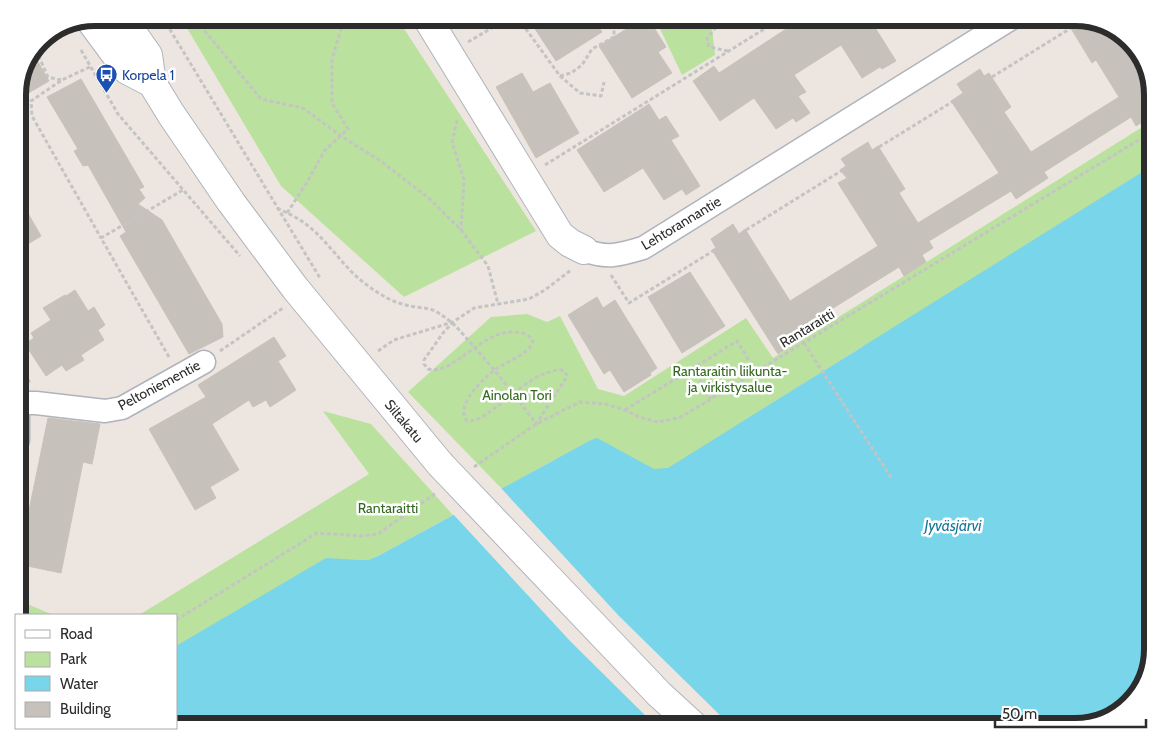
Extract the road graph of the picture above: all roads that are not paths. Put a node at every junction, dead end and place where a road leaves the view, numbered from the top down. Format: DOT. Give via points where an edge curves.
graph roads {
  1 [pos="94,26"];
  2 [pos="128,26"];
  3 [pos="432,26"];
  4 [pos="999,26"];
  5 [pos="152,83"];
  6 [pos="584,250"];
  7 [pos="204,362"];
  8 [pos="26,402"];
  9 [pos="685,718"];
  1 -- 5 [label="main road" via="127,70"];
  2 -- 5 [label="main road, Siltakatu" via="148,55"];
  3 -- 6 [label="main road, Lehtorannantie" via="560,235"];
  4 -- 6 [label="street, Lehtorannantie" via="643,248 607,256"];
  5 -- 9 [label="main road, Siltakatu, bridge" via="231,202 441,477"];
  7 -- 8 [label="street, Peltoniementie" via="122,408 105,411"];
}
